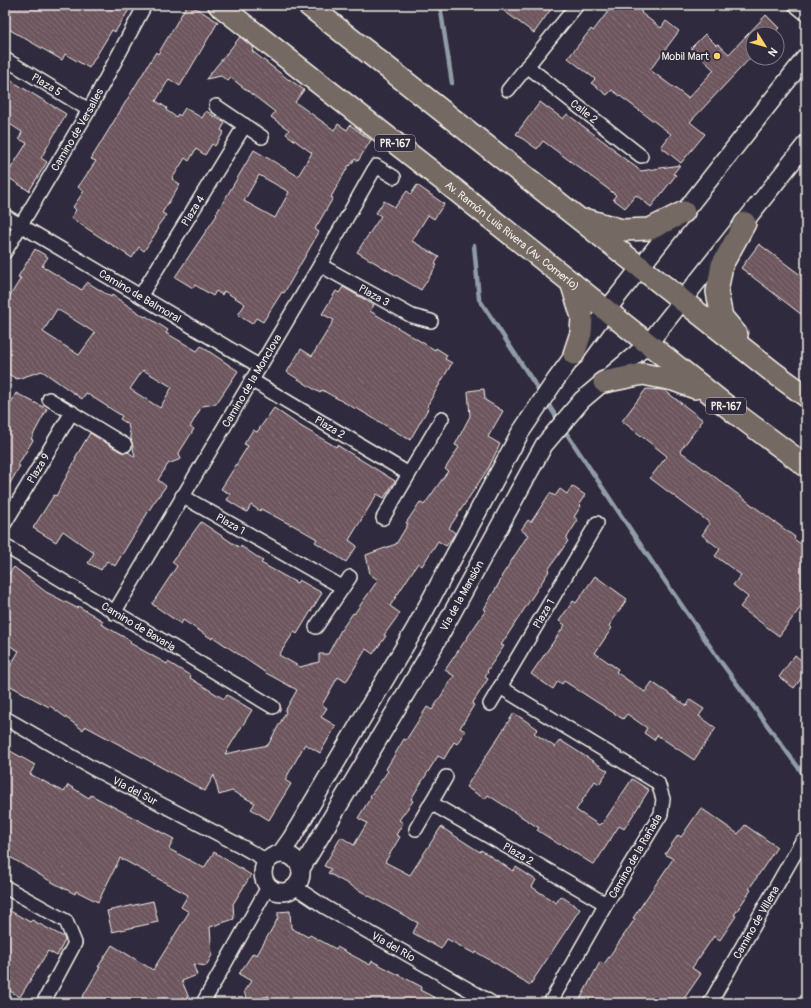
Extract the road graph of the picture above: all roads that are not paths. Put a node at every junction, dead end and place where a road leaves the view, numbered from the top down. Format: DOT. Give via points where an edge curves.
graph roads {
  1 [pos="145,5"];
  2 [pos="219,5"];
  3 [pos="308,5"];
  4 [pos="795,5"];
  5 [pos="575,6"];
  6 [pos="806,14"];
  7 [pos="806,57"];
  8 [pos="5,59"];
  9 [pos="527,66"];
  10 [pos="508,90"];
  11 [pos="216,106"];
  12 [pos="89,110"];
  13 [pos="245,125"];
  14 [pos="262,137"];
  15 [pos="806,144"];
  16 [pos="641,156"];
  17 [pos="394,177"];
  18 [pos="684,212"];
  19 [pos="5,216"];
  20 [pos="576,216"];
  21 [pos="745,223"];
  22 [pos="21,226"];
  23 [pos="5,252"];
  24 [pos="320,265"];
  25 [pos="641,267"];
  26 [pos="571,282"];
  27 [pos="141,295"];
  28 [pos="683,300"];
  29 [pos="606,311"];
  30 [pos="431,321"];
  31 [pos="648,344"];
  32 [pos="574,354"];
  33 [pos="758,360"];
  34 [pos="259,366"];
  35 [pos="251,380"];
  36 [pos="604,382"];
  37 [pos="712,395"];
  38 [pos="806,396"];
  39 [pos="49,399"];
  40 [pos="72,412"];
  41 [pos="442,418"];
  42 [pos="125,445"];
  43 [pos="806,466"];
  44 [pos="409,474"];
  45 [pos="182,496"];
  46 [pos="383,518"];
  47 [pos="5,523"];
  48 [pos="597,523"];
  49 [pos="5,546"];
  50 [pos="114,613"];
  51 [pos="316,627"];
  52 [pos="500,687"];
  53 [pos="490,704"];
  54 [pos="273,707"];
  55 [pos="5,718"];
  56 [pos="446,777"];
  57 [pos="431,803"];
  58 [pos="416,828"];
  59 [pos="802,841"];
  60 [pos="274,857"];
  61 [pos="301,869"];
  62 [pos="5,887"];
  63 [pos="268,887"];
  64 [pos="295,887"];
  65 [pos="606,904"];
  66 [pos="43,1003"];
  67 [pos="203,1003"];
  68 [pos="492,1003"];
  69 [pos="550,1003"];
  70 [pos="710,1003"];
  1 -- 12 [label="street, Camino de Versalles"];
  2 -- 26 [label="main road, Av. Ramón Luis Rivera (Av. Comerío) / PR-167"];
  3 -- 20 [label="main road"];
  4 -- 6 [label="street"];
  5 -- 9 [label="street"];
  7 -- 18 [label="street"];
  8 -- 12 [label="street, Plaza 5"];
  9 -- 10 [label="street"];
  9 -- 16 [label="street, Calle 2"];
  11 -- 13 [label="street"];
  12 -- 22 [label="street, Camino de Versalles"];
  13 -- 14 [label="street"];
  13 -- 27 [label="street, Plaza 4"];
  15 -- 21 [label="street, Vía de la Mansión"];
  17 -- 24 [label="street, Camino de la Monclova" via="376,166"];
  18 -- 20 [label="main road" via="650,229 622,230"];
  18 -- 25 [label="street"];
  19 -- 22 [label="street, Camino de Balmoral"];
  20 -- 25 [label="main road"];
  21 -- 28 [label="street, Vía de la Mansión"];
  21 -- 33 [label="main road" via="722,264 717,292 722,317"];
  22 -- 23 [label="street, Camino de Versalles"];
  22 -- 27 [label="street, Camino de Balmoral"];
  24 -- 30 [label="street, Plaza 3" via="412,316"];
  24 -- 34 [label="street, Camino de la Monclova"];
  25 -- 28 [label="main road"];
  25 -- 29 [label="street"];
  26 -- 29 [label="main road, Av. Ramón Luis Rivera (Av. Comerío) / PR-167"];
  26 -- 32 [label="main road" via="582,317 581,333"];
  27 -- 34 [label="street, Camino de Balmoral"];
  28 -- 31 [label="street, Vía de la Mansión"];
  28 -- 33 [label="main road"];
  29 -- 31 [label="main road, Av. Ramón Luis Rivera (Av. Comerío) / PR-167"];
  29 -- 32 [label="street"];
  31 -- 36 [label="street, Vía de la Mansión"];
  31 -- 37 [label="main road, Av. Ramón Luis Rivera (Av. Comerío) / PR-167"];
  32 -- 60 [label="street" via="520,433 416,627 292,839"];
  33 -- 38 [label="main road"];
  34 -- 35 [label="street, Camino de la Monclova"];
  35 -- 44 [label="street, Plaza 2"];
  35 -- 45 [label="street, Camino de la Monclova"];
  36 -- 37 [label="main road" via="643,374 673,380"];
  36 -- 61 [label="street, Vía de la Mansión" via="582,400 544,445 434,646"];
  37 -- 43 [label="main road, Av. Ramón Luis Rivera (Av. Comerío) / PR-167"];
  39 -- 40 [label="street"];
  40 -- 42 [label="street"];
  40 -- 47 [label="street, Plaza 9"];
  41 -- 44 [label="street"];
  44 -- 46 [label="street"];
  45 -- 50 [label="street, Camino de la Monclova"];
  45 -- 51 [label="street, Plaza 1" via="346,582"];
  48 -- 52 [label="street, Plaza 1"];
  49 -- 50 [label="street, Camino de Bavaria"];
  50 -- 54 [label="street, Camino de Bavaria"];
  52 -- 53 [label="street, Plaza 1"];
  52 -- 65 [label="street, Camino de la Rañada" via="658,782 663,799 661,814"];
  55 -- 60 [label="street, Vía del Sur" via="94,769 241,846"];
  56 -- 57 [label="street"];
  57 -- 58 [label="street"];
  57 -- 65 [label="street, Plaza 2"];
  59 -- 70 [label="street, Camino de Villena"];
  60 -- 61 [label="street" via="290,855"];
  60 -- 63 [label="street" via="263,867 262,874"];
  61 -- 64 [label="street" via="300,879"];
  62 -- 66 [label="street" via="66,921 75,943"];
  63 -- 64 [label="street" via="277,892 287,892"];
  63 -- 67 [label="street"];
  64 -- 68 [label="street, Vía del Río" via="325,907"];
  65 -- 69 [label="street, Camino de la Rañada"];
}
